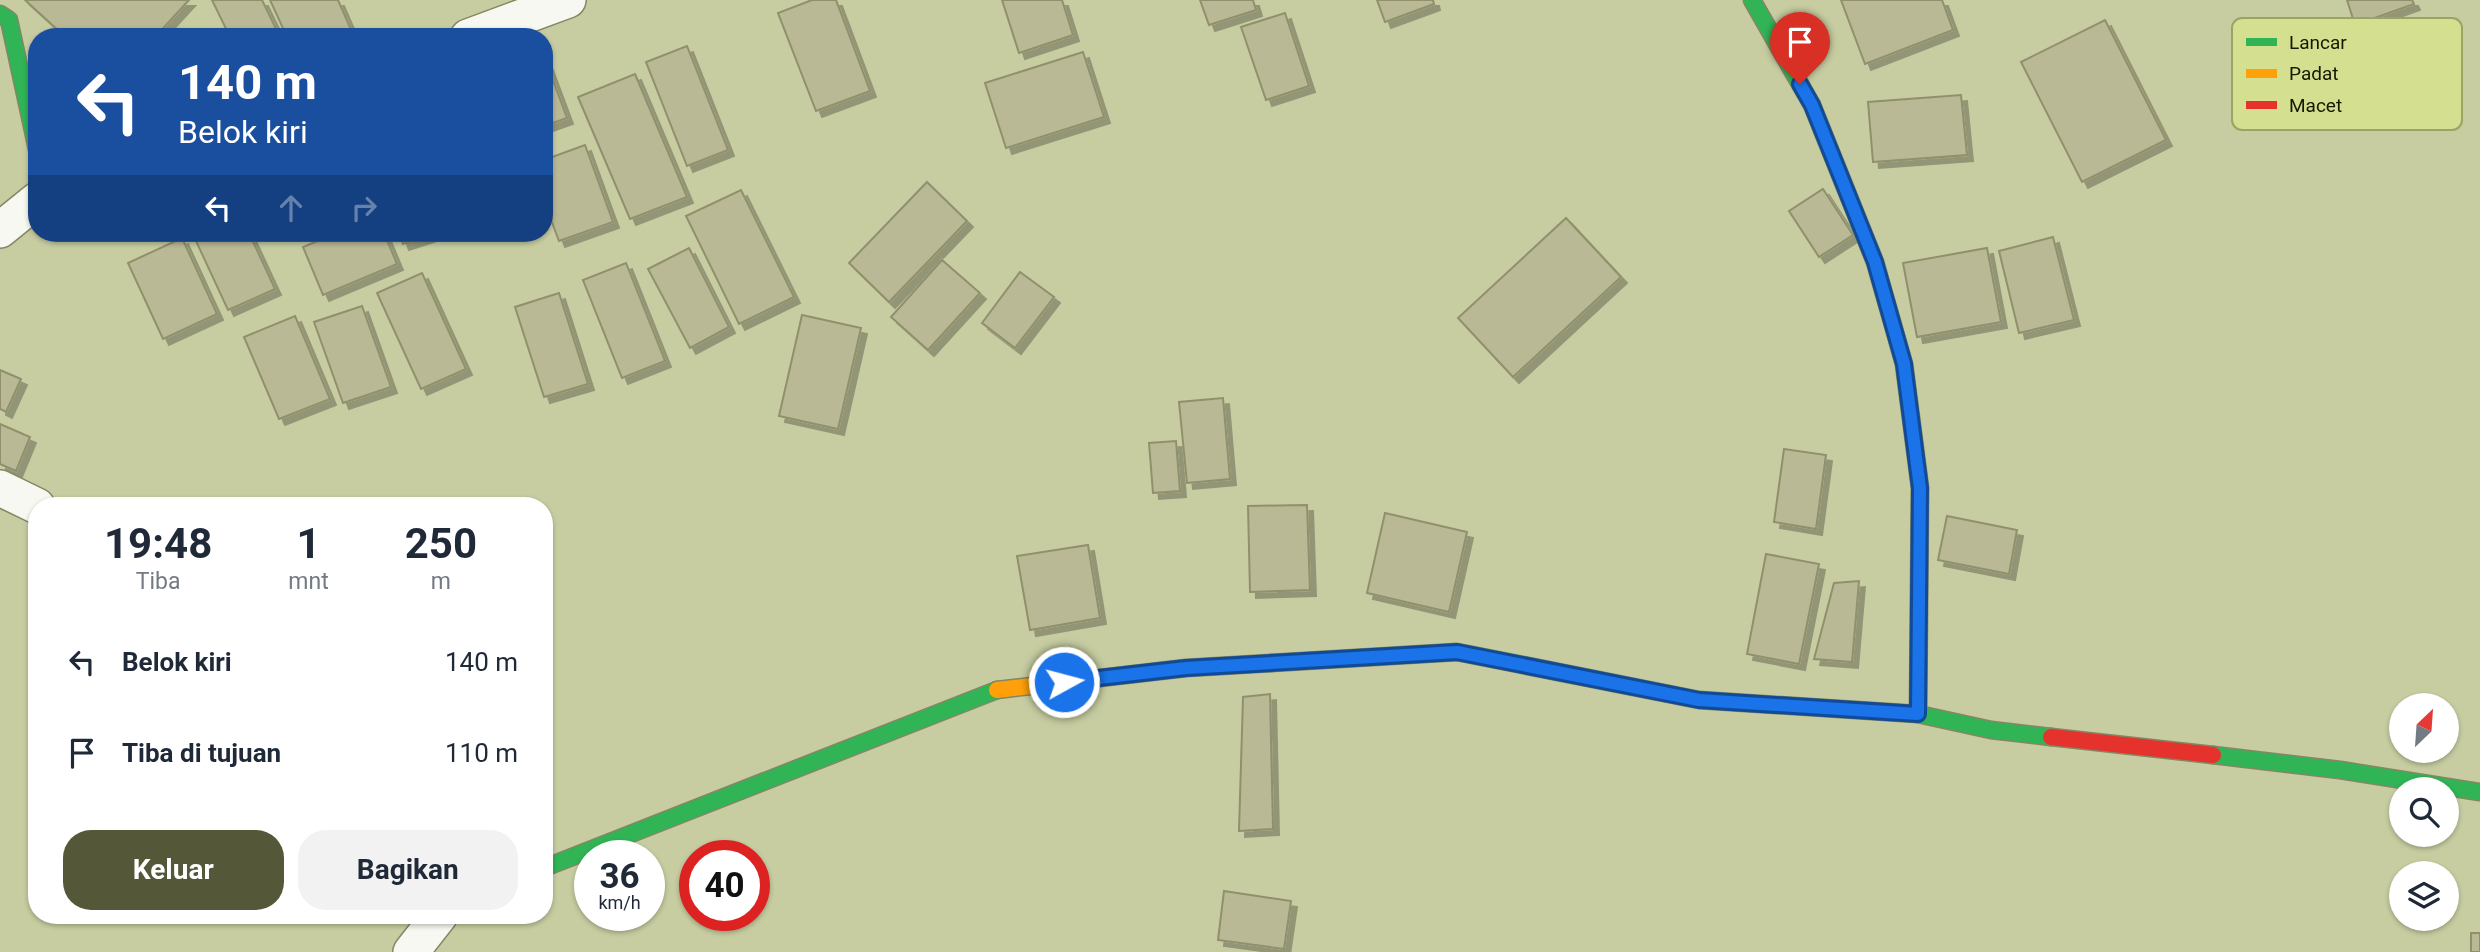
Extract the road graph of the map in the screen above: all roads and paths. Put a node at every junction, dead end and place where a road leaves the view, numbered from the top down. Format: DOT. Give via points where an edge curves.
graph roads {
  1 [pos="568,0"];
  2 [pos="1752,0"];
  3 [pos="0,14"];
  4 [pos="492,28"];
  5 [pos="28,108"];
  6 [pos="28,207"];
  7 [pos="0,230"];
  8 [pos="0,488"];
  9 [pos="28,502"];
  10 [pos="1918,714"];
  11 [pos="2480,792"];
  12 [pos="553,864"];
  13 [pos="433,924"];
  14 [pos="411,952"];
  1 -- 4 [label="street"];
  2 -- 10 [label="street" via="1812,105 1875,262 1904,364 1920,488"];
  3 -- 5 [label="street" via="9,20"];
  6 -- 7 [label="street"];
  8 -- 9 [label="street"];
  10 -- 11 [label="street" via="1991,730 2340,770"];
  10 -- 12 [label="street" via="1699,700 1457,652 1186,668 991,691"];
  13 -- 14 [label="street"];
}
